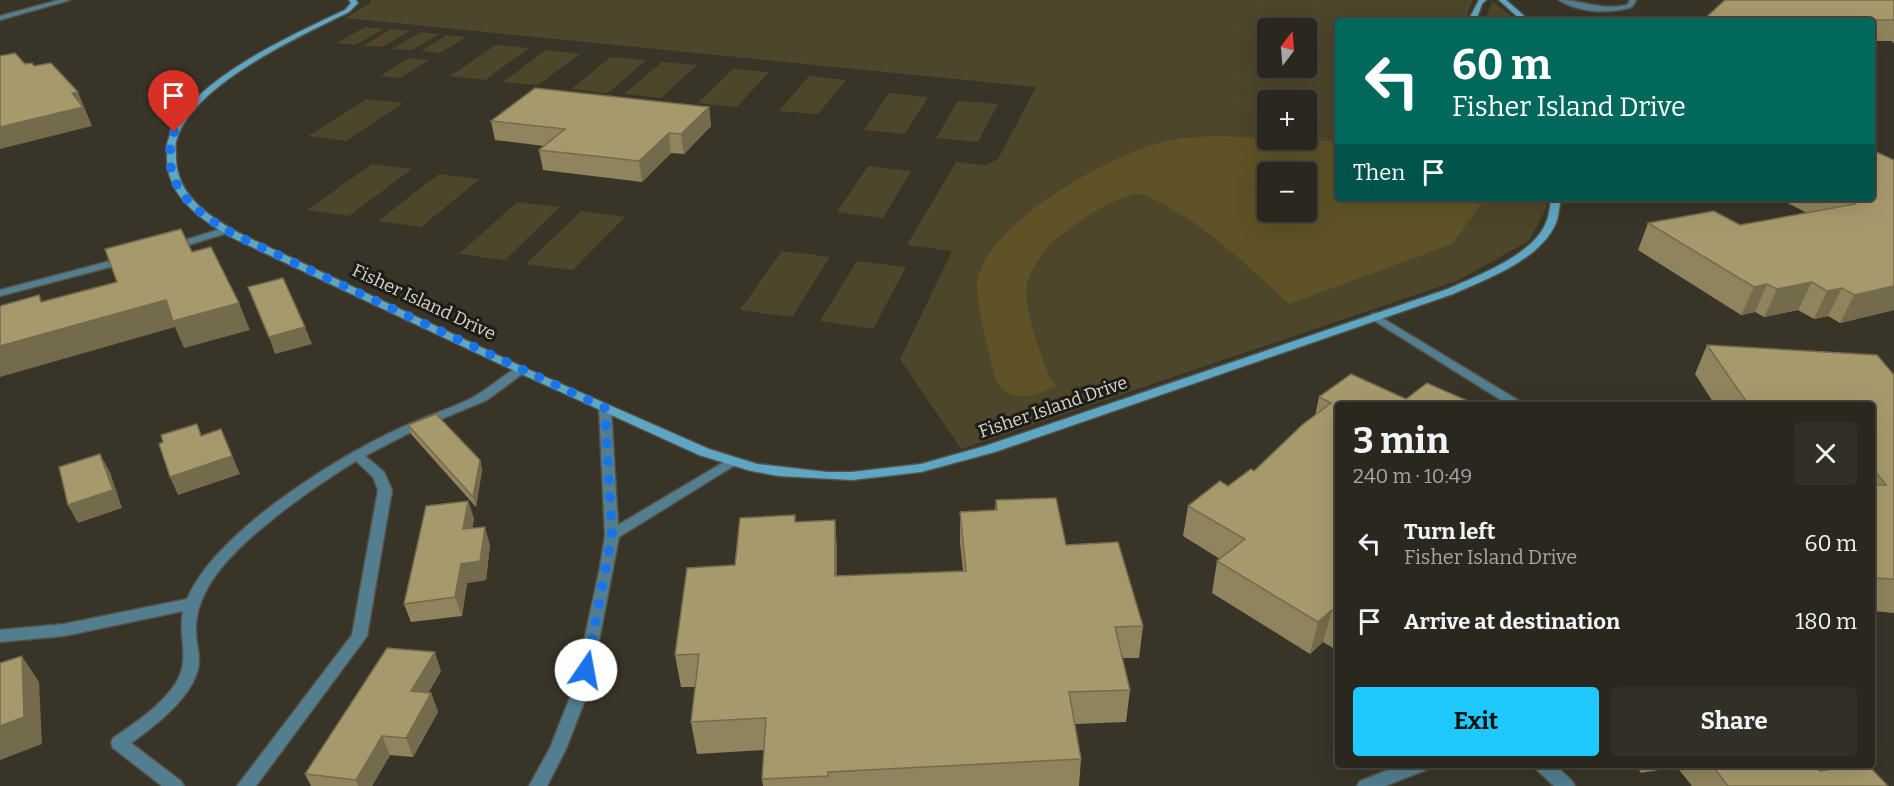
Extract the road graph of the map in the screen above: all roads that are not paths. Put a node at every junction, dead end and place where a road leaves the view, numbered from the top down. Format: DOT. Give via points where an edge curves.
graph roads {
  1 [pos="67,0"];
  2 [pos="352,0"];
  3 [pos="1483,0"];
  4 [pos="1502,0"];
  5 [pos="1562,0"];
  6 [pos="1633,0"];
  7 [pos="0,18"];
  8 [pos="1473,18"];
  9 [pos="1523,18"];
  10 [pos="1556,201"];
  11 [pos="227,230"];
  12 [pos="157,251"];
  13 [pos="135,257"];
  14 [pos="0,293"];
  15 [pos="1374,316"];
  16 [pos="521,370"];
  17 [pos="1512,402"];
  18 [pos="605,408"];
  19 [pos="357,454"];
  20 [pos="734,462"];
  21 [pos="612,535"];
  22 [pos="191,604"];
  23 [pos="0,636"];
  24 [pos="1412,768"];
  25 [pos="1546,768"];
  26 [pos="176,786"];
  27 [pos="246,786"];
  28 [pos="538,786"];
  29 [pos="1366,786"];
  30 [pos="1566,786"];
  1 -- 7 [label="street"];
  2 -- 11 [label="street, Fisher Island Drive" via="355,3 347,11 227,76 197,101 174,132 169,151 175,183 201,213"];
  3 -- 8 [label="street"];
  4 -- 9 [label="street"];
  5 -- 6 [label="street" via="1612,9 1630,6"];
  10 -- 15 [label="street, Fisher Island Drive" via="1547,232 1516,259 1477,281"];
  11 -- 12 [label="street"];
  11 -- 16 [label="street, Fisher Island Drive"];
  13 -- 14 [label="street"];
  15 -- 17 [label="street"];
  15 -- 20 [label="street, Fisher Island Drive" via="990,450 921,468 827,476 779,472"];
  16 -- 18 [label="street, Fisher Island Drive"];
  16 -- 19 [label="street" via="478,400"];
  18 -- 20 [label="street, Fisher Island Drive"];
  18 -- 21 [label="street"];
  19 -- 22 [label="street" via="295,496 245,537 202,583"];
  19 -- 27 [label="street" via="379,475 385,490 359,636"];
  20 -- 21 [label="street"];
  21 -- 28 [label="street" via="582,687 558,749"];
  22 -- 23 [label="street" via="64,630"];
  22 -- 26 [label="street" via="191,664 186,678 165,706 119,743"];
  24 -- 29 [label="street"];
  25 -- 30 [label="street"];
}
